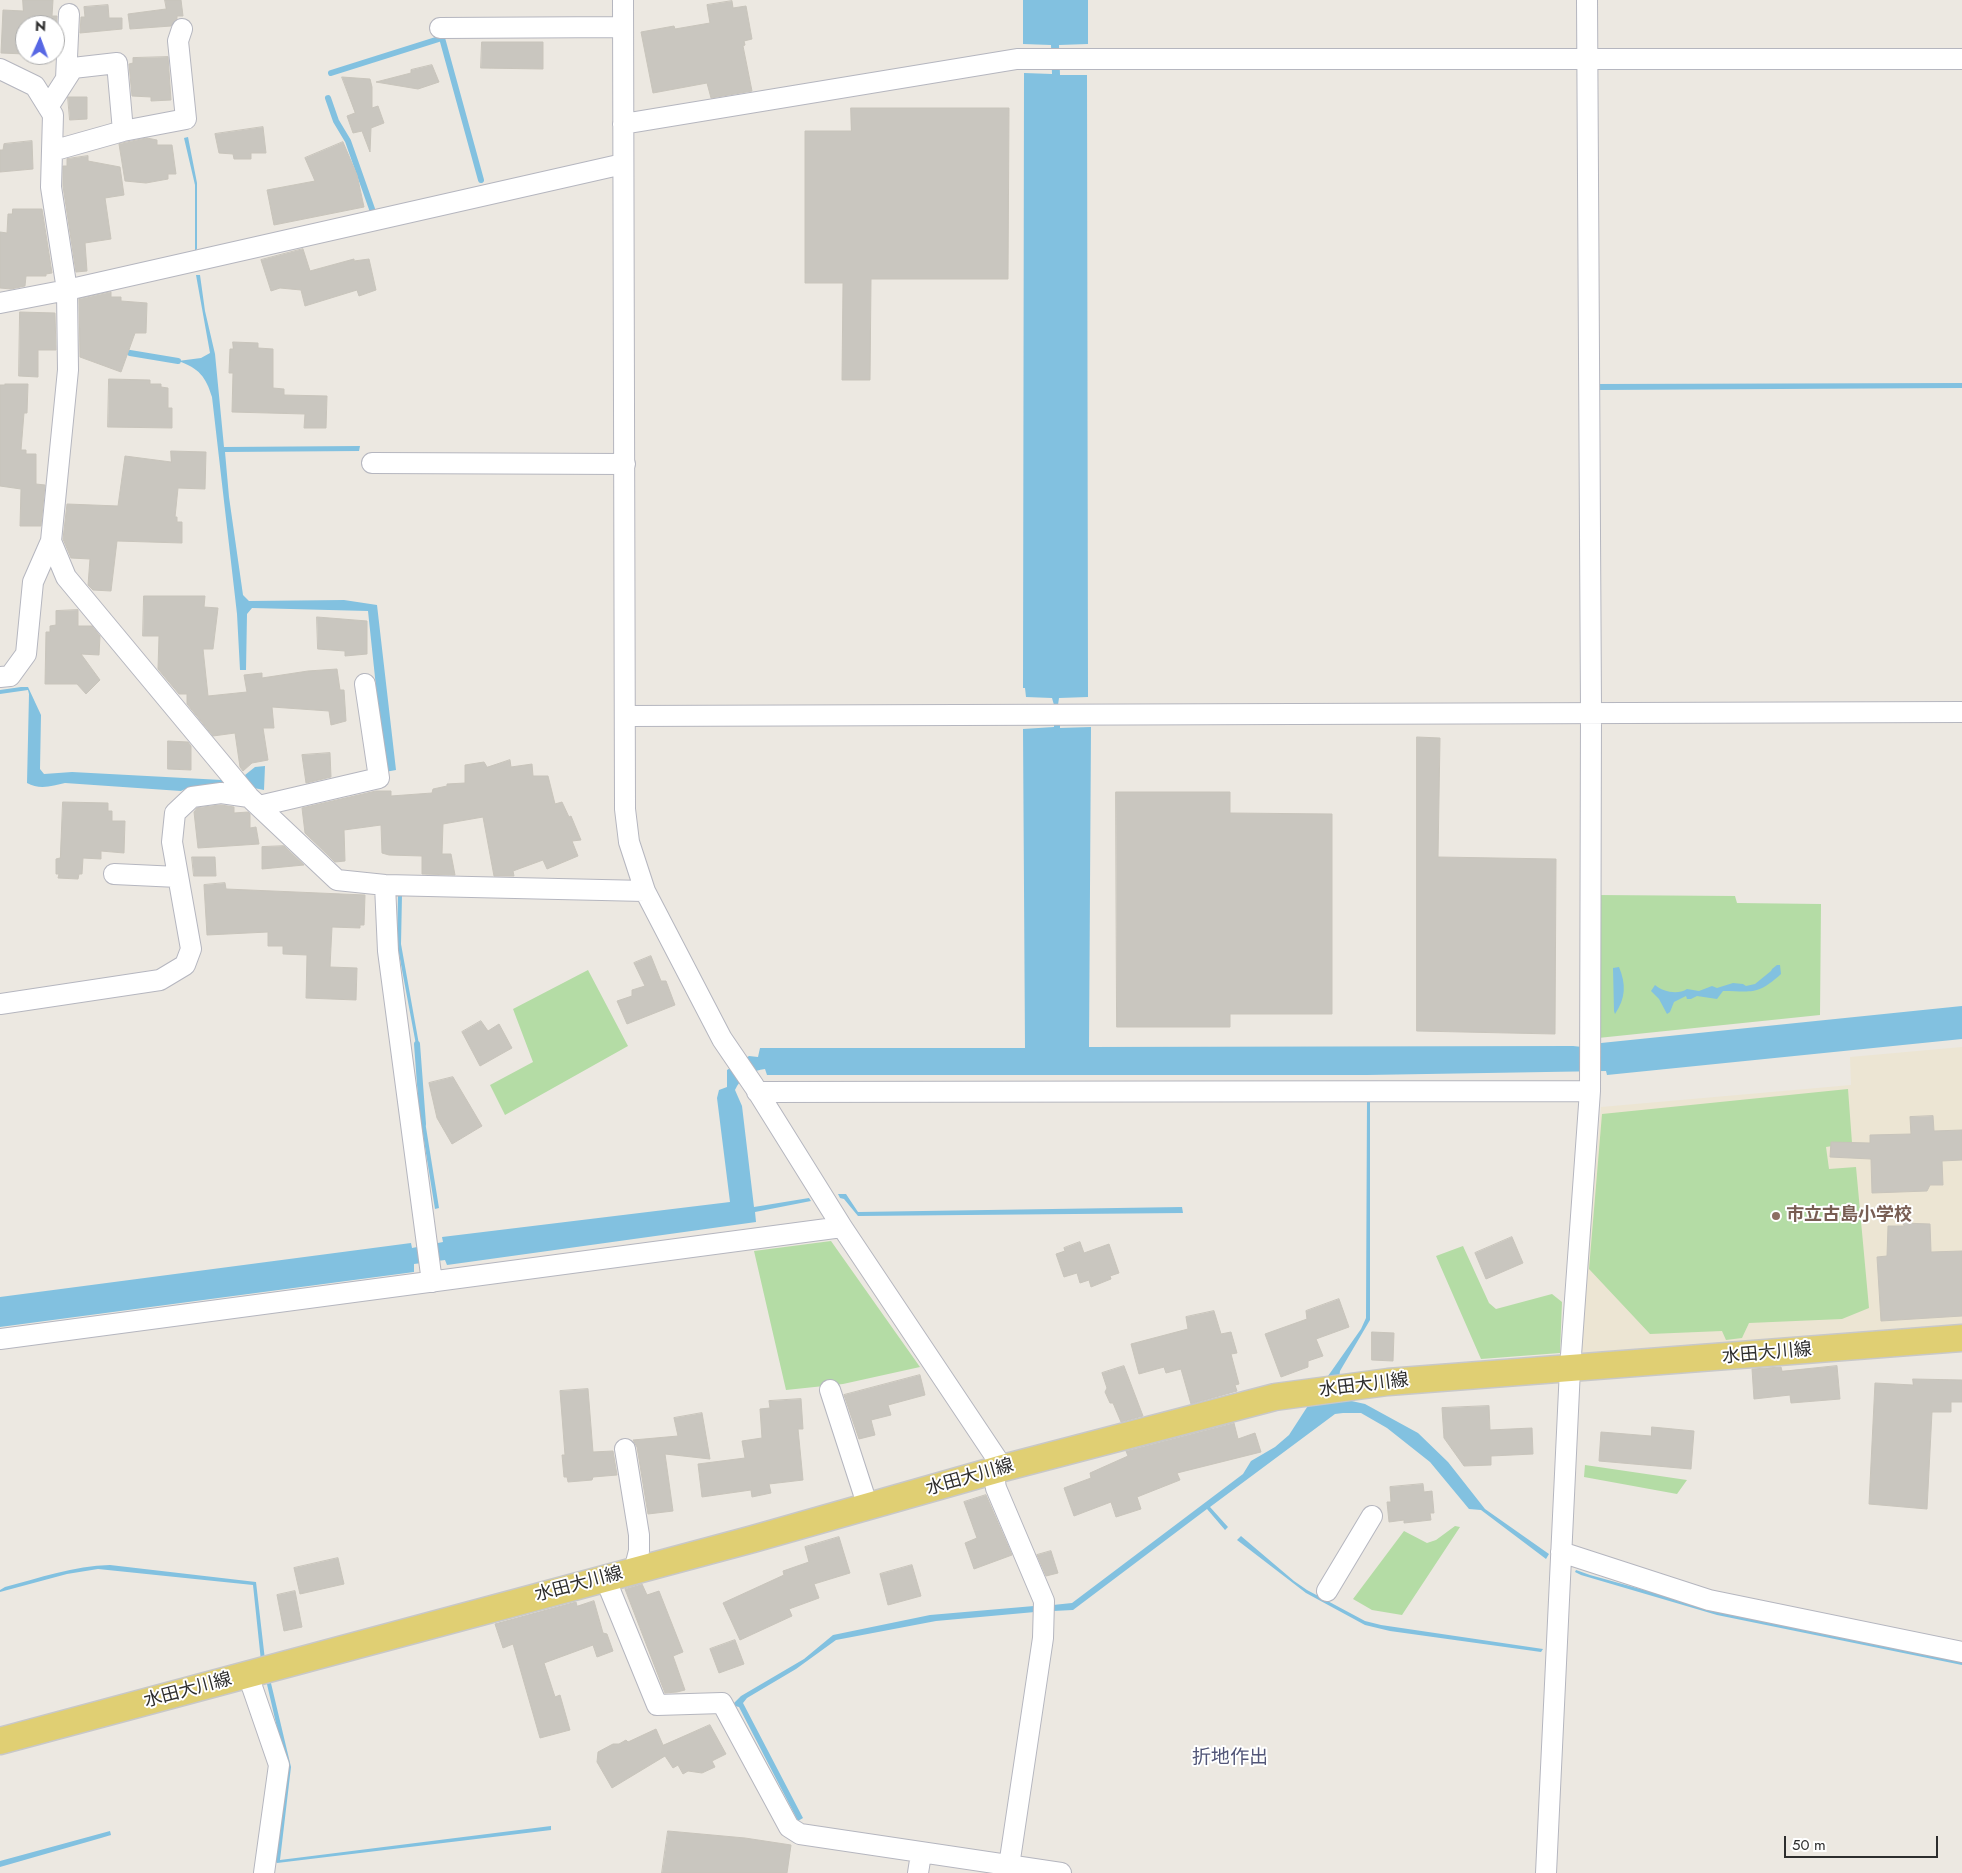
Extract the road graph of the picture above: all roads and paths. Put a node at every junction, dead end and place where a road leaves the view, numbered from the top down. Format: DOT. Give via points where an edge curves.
graph roads {
  1 [pos="622,0"];
  2 [pos="1587,0"];
  3 [pos="69,14"];
  4 [pos="623,27"];
  5 [pos="440,28"];
  6 [pos="182,29"];
  7 [pos="1588,58"];
  8 [pos="1962,59"];
  9 [pos="0,69"];
  10 [pos="66,79"];
  11 [pos="48,107"];
  12 [pos="623,124"];
  13 [pos="123,131"];
  14 [pos="52,151"];
  15 [pos="623,164"];
  16 [pos="67,290"];
  17 [pos="0,303"];
  18 [pos="372,463"];
  19 [pos="625,464"];
  20 [pos="51,541"];
  21 [pos="0,677"];
  22 [pos="365,684"];
  23 [pos="1591,712"];
  24 [pos="1962,712"];
  25 [pos="626,716"];
  26 [pos="254,802"];
  27 [pos="114,874"];
  28 [pos="178,877"];
  29 [pos="385,885"];
  30 [pos="645,891"];
  31 [pos="0,1004"];
  32 [pos="1590,1086"];
  33 [pos="755,1089"];
  34 [pos="842,1227"];
  35 [pos="432,1277"];
  36 [pos="1962,1338"];
  37 [pos="0,1339"];
  38 [pos="1570,1369"];
  39 [pos="830,1390"];
  40 [pos="625,1449"];
  41 [pos="998,1470"];
  42 [pos="868,1506"];
  43 [pos="1372,1516"];
  44 [pos="1561,1552"];
  45 [pos="634,1571"];
  46 [pos="604,1578"];
  47 [pos="1327,1591"];
  48 [pos="1962,1652"];
  49 [pos="248,1675"];
  50 [pos="0,1742"];
  51 [pos="919,1863"];
  52 [pos="1009,1866"];
  53 [pos="264,1873"];
  54 [pos="1061,1873"];
  55 [pos="1546,1873"];
  1 -- 4 [label="street"];
  2 -- 7 [label="street"];
  3 -- 10 [label="street"];
  4 -- 5 [label="street"];
  4 -- 12 [label="street"];
  6 -- 13 [label="street" via="178,41 186,120"];
  7 -- 8 [label="street"];
  7 -- 12 [label="street" via="1017,59"];
  7 -- 23 [label="street"];
  9 -- 11 [label="street" via="35,86"];
  10 -- 11 [label="street"];
  10 -- 13 [label="street" via="73,68 117,63"];
  11 -- 14 [label="street" via="53,116"];
  12 -- 15 [label="street"];
  13 -- 14 [label="street"];
  14 -- 16 [label="street" via="51,187"];
  15 -- 16 [label="street"];
  15 -- 19 [label="street"];
  16 -- 17 [label="street"];
  16 -- 20 [label="street" via="68,370"];
  18 -- 19 [label="street"];
  19 -- 25 [label="street"];
  20 -- 21 [label="street" via="33,582 26,654 10,676"];
  20 -- 26 [label="street" via="66,577"];
  22 -- 26 [label="street" via="379,778"];
  23 -- 24 [label="street"];
  23 -- 25 [label="street"];
  23 -- 32 [label="street"];
  25 -- 30 [label="street" via="625,809 629,842"];
  26 -- 28 [label="street" via="221,792 192,797 175,813 172,842"];
  26 -- 29 [label="street" via="337,880"];
  27 -- 28 [label="street"];
  28 -- 31 [label="street" via="191,949 184,965 160,980"];
  29 -- 30 [label="street"];
  29 -- 35 [label="street" via="388,951"];
  30 -- 33 [label="street" via="722,1040"];
  32 -- 33 [label="street"];
  32 -- 38 [label="street"];
  33 -- 34 [label="street"];
  34 -- 35 [label="street"];
  34 -- 41 [label="street"];
  35 -- 37 [label="street"];
  36 -- 38 [label="main road, 水田大川線"];
  38 -- 41 [label="main road, 水田大川線" via="1388,1382 1275,1398"];
  38 -- 44 [label="street"];
  39 -- 42 [label="street"];
  40 -- 45 [label="street" via="638,1535 639,1551"];
  41 -- 42 [label="main road, 水田大川線"];
  41 -- 52 [label="street" via="996,1488 1044,1601 1043,1638"];
  42 -- 45 [label="main road, 水田大川線"];
  43 -- 47 [label="street"];
  44 -- 48 [label="street" via="1709,1600"];
  44 -- 55 [label="street"];
  45 -- 46 [label="main road, 水田大川線"];
  46 -- 49 [label="main road, 水田大川線"];
  46 -- 51 [label="street" via="657,1705 722,1704 789,1827 800,1834"];
  49 -- 50 [label="main road, 水田大川線"];
  49 -- 53 [label="street" via="279,1765"];
  51 -- 52 [label="street"];
  52 -- 54 [label="street"];
}
